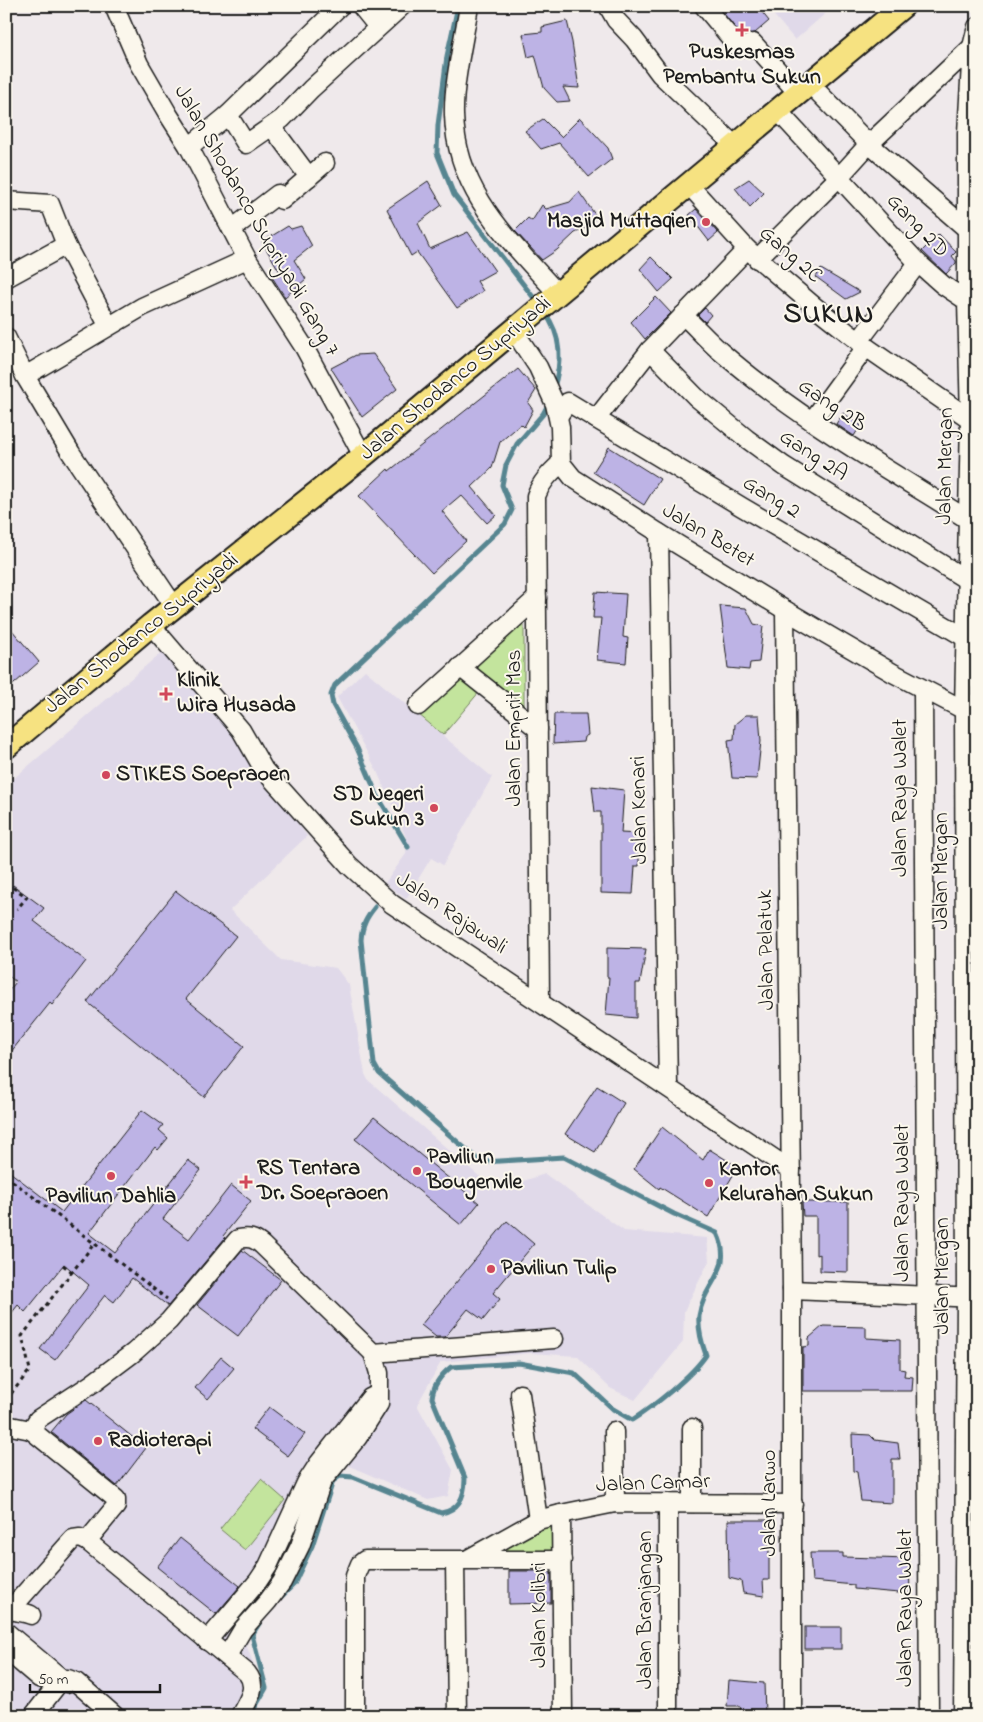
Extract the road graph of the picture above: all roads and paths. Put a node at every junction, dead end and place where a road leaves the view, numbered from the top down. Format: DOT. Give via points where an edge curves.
graph roads {
  1 [pos="114,6"];
  2 [pos="340,6"];
  3 [pos="362,6"];
  4 [pos="402,6"];
  5 [pos="469,6"];
  6 [pos="608,6"];
  7 [pos="704,6"];
  8 [pos="903,6"];
  9 [pos="378,27"];
  10 [pos="977,28"];
  11 [pos="972,47"];
  12 [pos="804,89"];
  13 [pos="777,110"];
  14 [pos="228,115"];
  15 [pos="272,127"];
  16 [pos="869,144"];
  17 [pos="735,146"];
  18 [pos="189,148"];
  19 [pos="325,163"];
  20 [pos="840,176"];
  21 [pos="309,177"];
  22 [pos="688,184"];
  23 [pos="6,201"];
  24 [pos="232,229"];
  25 [pos="968,230"];
  26 [pos="66,245"];
  27 [pos="752,254"];
  28 [pos="247,258"];
  29 [pos="918,263"];
  30 [pos="6,278"];
  31 [pos="556,296"];
  32 [pos="967,301"];
  33 [pos="683,315"];
  34 [pos="108,325"];
  35 [pos="521,325"];
  36 [pos="6,337"];
  37 [pos="862,344"];
  38 [pos="650,350"];
  39 [pos="26,376"];
  40 [pos="557,410"];
  41 [pos="596,419"];
  42 [pos="970,419"];
  43 [pos="812,420"];
  44 [pos="364,456"];
  45 [pos="561,463"];
  46 [pos="967,519"];
  47 [pos="659,533"];
  48 [pos="967,580"];
  49 [pos="537,598"];
  50 [pos="174,606"];
  51 [pos="785,610"];
  52 [pos="150,625"];
  53 [pos="966,638"];
  54 [pos="460,667"];
  55 [pos="923,690"];
  56 [pos="418,706"];
  57 [pos="964,710"];
  58 [pos="538,728"];
  59 [pos="8,741"];
  60 [pos="971,751"];
  61 [pos="6,883"];
  62 [pos="17,909"];
  63 [pos="971,975"];
  64 [pos="540,1002"];
  65 [pos="668,1086"];
  66 [pos="791,1170"];
  67 [pos="6,1176"];
  68 [pos="12,1180"];
  69 [pos="6,1187"];
  70 [pos="94,1244"];
  71 [pos="63,1265"];
  72 [pos="72,1272"];
  73 [pos="792,1290"];
  74 [pos="926,1295"];
  75 [pos="971,1298"];
  76 [pos="179,1309"];
  77 [pos="554,1339"];
  78 [pos="373,1352"];
  79 [pos="379,1394"];
  80 [pos="520,1394"];
  81 [pos="6,1400"];
  82 [pos="6,1425"];
  83 [pos="692,1428"];
  84 [pos="31,1430"];
  85 [pos="614,1431"];
  86 [pos="615,1503"];
  87 [pos="668,1503"];
  88 [pos="692,1503"];
  89 [pos="793,1504"];
  90 [pos="561,1514"];
  91 [pos="538,1520"];
  92 [pos="87,1541"];
  93 [pos="562,1560"];
  94 [pos="460,1561"];
  95 [pos="8,1608"];
  96 [pos="31,1616"];
  97 [pos="6,1632"];
  98 [pos="207,1641"];
  99 [pos="6,1650"];
  100 [pos="227,1656"];
  101 [pos="62,1679"];
  102 [pos="33,1716"];
  103 [pos="98,1716"];
  104 [pos="116,1716"];
  105 [pos="240,1716"];
  106 [pos="355,1716"];
  107 [pos="457,1716"];
  108 [pos="563,1716"];
  109 [pos="668,1716"];
  110 [pos="792,1716"];
  111 [pos="929,1716"];
  112 [pos="963,1716"];
  1 -- 18 [label="street, Jalan Shodanco Supriyadi Gang 7" via="139,64"];
  2 -- 14 [label="street"];
  3 -- 9 [label="street"];
  4 -- 9 [label="street"];
  5 -- 31 [label="street" via="454,115 458,152 468,180 487,213"];
  6 -- 17 [label="street" via="660,74"];
  7 -- 12 [label="street" via="740,48 753,43"];
  8 -- 12 [label="main road, Jalan Shodanco Supriyadi"];
  9 -- 15 [label="street"];
  10 -- 11 [label="street, Jalan Mergan"];
  11 -- 16 [label="street"];
  11 -- 25 [label="street, Jalan Mergan" via="967,133"];
  12 -- 13 [label="main road, Jalan Shodanco Supriyadi"];
  12 -- 16 [label="street"];
  13 -- 17 [label="main road, Jalan Shodanco Supriyadi"];
  13 -- 20 [label="street, Gang 2D"];
  14 -- 15 [label="street" via="246,144"];
  14 -- 18 [label="street"];
  15 -- 21 [label="street"];
  16 -- 20 [label="street"];
  16 -- 25 [label="street"];
  17 -- 22 [label="main road, Jalan Shodanco Supriyadi"];
  18 -- 24 [label="street, Jalan Shodanco Supriyadi Gang 7"];
  19 -- 21 [label="street"];
  20 -- 27 [label="street"];
  20 -- 29 [label="street, Gang 2D"];
  21 -- 24 [label="street" via="282,200 278,194"];
  22 -- 27 [label="street, Gang 2C"];
  22 -- 31 [label="main road, Jalan Shodanco Supriyadi"];
  23 -- 26 [label="street" via="50,204"];
  24 -- 28 [label="street, Jalan Shodanco Supriyadi Gang 7"];
  25 -- 32 [label="street, Jalan Mergan"];
  26 -- 30 [label="street"];
  26 -- 34 [label="street"];
  27 -- 33 [label="street"];
  27 -- 37 [label="street, Gang 2C"];
  28 -- 34 [label="street"];
  28 -- 44 [label="street, Jalan Shodanco Supriyadi Gang 7" via="304,347"];
  29 -- 32 [label="street, Gang 2D"];
  29 -- 37 [label="street"];
  31 -- 35 [label="main road, Jalan Shodanco Supriyadi"];
  32 -- 42 [label="street, Jalan Mergan"];
  33 -- 38 [label="street"];
  33 -- 43 [label="street, Gang 2B" via="720,352"];
  34 -- 39 [label="street"];
  35 -- 40 [label="street"];
  35 -- 44 [label="main road, Jalan Shodanco Supriyadi"];
  36 -- 39 [label="street"];
  37 -- 42 [label="street, Gang 2C"];
  37 -- 43 [label="street"];
  38 -- 41 [label="street"];
  38 -- 48 [label="street, Gang 2A" via="696,397 784,466"];
  39 -- 50 [label="street" via="71,453"];
  40 -- 41 [label="street, Gang 2" via="568,402"];
  40 -- 45 [label="street"];
  41 -- 53 [label="street, Gang 2"];
  42 -- 46 [label="street, Jalan Mergan"];
  43 -- 46 [label="street, Gang 2B"];
  44 -- 50 [label="main road, Jalan Shodanco Supriyadi"];
  45 -- 47 [label="street, Jalan Betet" via="573,478"];
  45 -- 49 [label="street, Jalan Emprit Mas" via="548,475 536,496"];
  46 -- 48 [label="street, Jalan Mergan"];
  47 -- 51 [label="street, Jalan Betet"];
  47 -- 65 [label="street, Jalan Kenari"];
  48 -- 53 [label="street, Jalan Mergan"];
  49 -- 54 [label="street"];
  49 -- 58 [label="street, Jalan Emprit Mas"];
  50 -- 52 [label="main road, Jalan Shodanco Supriyadi"];
  51 -- 55 [label="street, Jalan Betet"];
  51 -- 66 [label="street, Jalan Pelatuk"];
  52 -- 59 [label="main road, Jalan Shodanco Supriyadi"];
  52 -- 64 [label="street, Jalan Rajawali" via="242,730 264,770 349,865 392,904"];
  53 -- 57 [label="street, Jalan Mergan"];
  54 -- 56 [label="street"];
  54 -- 58 [label="street"];
  55 -- 57 [label="street, Jalan Betet"];
  55 -- 74 [label="street, Jalan Raya Walet"];
  57 -- 60 [label="street, Jalan Mergan"];
  58 -- 64 [label="street, Jalan Emprit Mas"];
  60 -- 63 [label="street, Jalan Mergan"];
  61 -- 62 [label="path" via="27,897"];
  63 -- 75 [label="street, Jalan Mergan"];
  64 -- 65 [label="street, Jalan Rajawali"];
  65 -- 66 [label="street, Jalan Rajawali"];
  66 -- 73 [label="street, Jalan Pelatuk"];
  67 -- 68 [label="path"];
  68 -- 69 [label="path"];
  68 -- 70 [label="path"];
  70 -- 72 [label="path"];
  70 -- 76 [label="path"];
  71 -- 72 [label="path"];
  72 -- 81 [label="path" via="22,1336 30,1370"];
  73 -- 74 [label="street"];
  73 -- 89 [label="street, Jalan Larwo"];
  74 -- 75 [label="street"];
  74 -- 111 [label="street, Jalan Raya Walet"];
  75 -- 112 [label="street, Jalan Mergan"];
  76 -- 78 [label="street" via="238,1239 246,1237 254,1239"];
  76 -- 84 [label="street" via="133,1353 38,1419"];
  77 -- 78 [label="street"];
  78 -- 79 [label="street" via="379,1373"];
  79 -- 98 [label="street" via="370,1398 319,1462 268,1566"];
  79 -- 100 [label="street" via="379,1404 358,1437 322,1481 300,1546 282,1582 243,1629"];
  80 -- 91 [label="street"];
  82 -- 84 [label="street"];
  83 -- 88 [label="street"];
  84 -- 92 [label="street" via="116,1500 116,1506"];
  85 -- 86 [label="street"];
  86 -- 87 [label="street, Jalan Camar"];
  86 -- 90 [label="street, Jalan Camar"];
  87 -- 88 [label="street, Jalan Camar"];
  87 -- 109 [label="street, Jalan Branjangan"];
  88 -- 89 [label="street, Jalan Camar"];
  89 -- 110 [label="street, Jalan Larwo"];
  90 -- 91 [label="street, Jalan Camar"];
  90 -- 93 [label="street, Jalan Kolibri"];
  91 -- 94 [label="street, Jalan Camar"];
  92 -- 95 [label="street" via="73,1539"];
  92 -- 98 [label="street"];
  93 -- 94 [label="street"];
  93 -- 108 [label="street, Jalan Kolibri"];
  94 -- 106 [label="street" via="372,1559 360,1564 356,1576"];
  94 -- 107 [label="street"];
  95 -- 96 [label="street"];
  97 -- 101 [label="street"];
  98 -- 100 [label="street"];
  99 -- 101 [label="street" via="39,1678"];
  100 -- 105 [label="street" via="247,1673 253,1683"];
  101 -- 102 [label="street"];
  101 -- 103 [label="street"];
  101 -- 104 [label="street" via="76,1682"];
}
